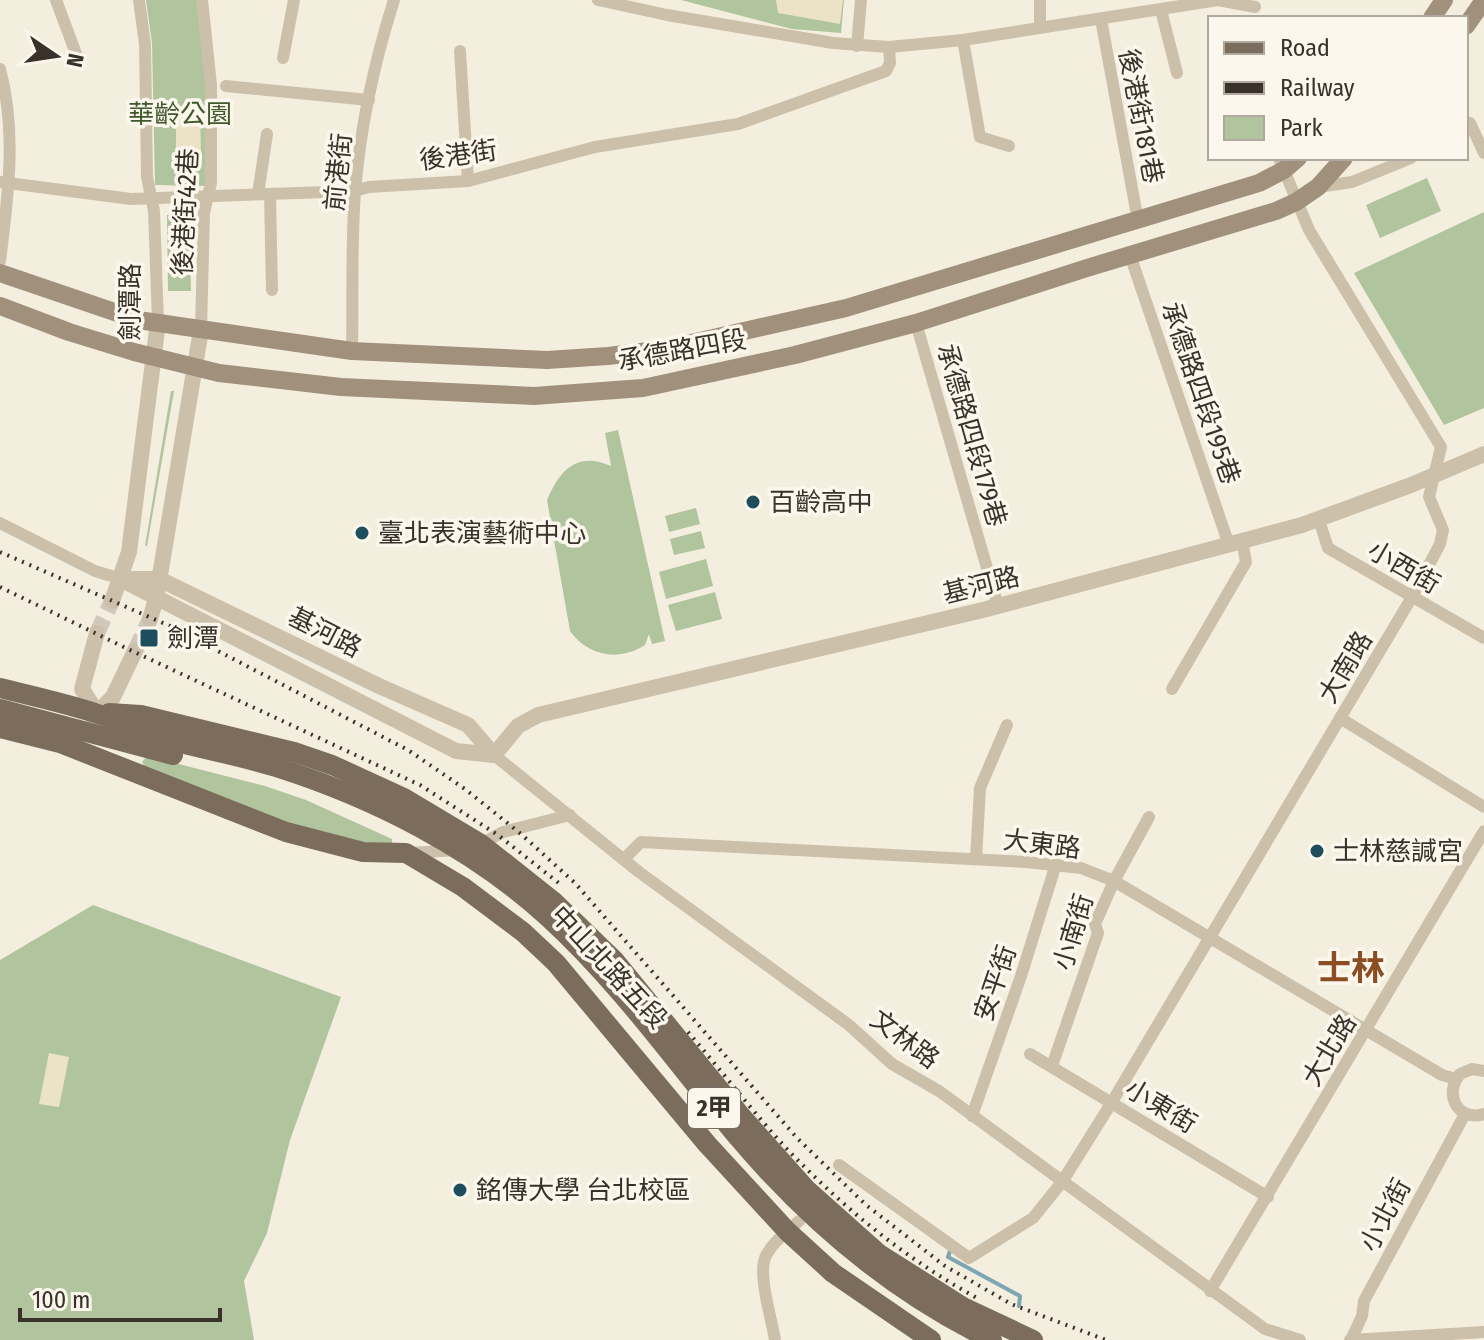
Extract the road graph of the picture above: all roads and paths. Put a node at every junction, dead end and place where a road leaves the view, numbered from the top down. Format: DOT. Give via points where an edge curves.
graph roads {
  1 [pos="56,0"];
  2 [pos="139,0"];
  3 [pos="202,0"];
  4 [pos="294,0"];
  5 [pos="394,0"];
  6 [pos="598,0"];
  7 [pos="861,0"];
  8 [pos="1040,0"];
  9 [pos="1484,0"];
  10 [pos="1255,8"];
  11 [pos="1161,10"];
  12 [pos="1101,19"];
  13 [pos="1468,23"];
  14 [pos="1040,28"];
  15 [pos="963,40"];
  16 [pos="857,46"];
  17 [pos="889,47"];
  18 [pos="460,51"];
  19 [pos="283,58"];
  20 [pos="78,59"];
  21 [pos="0,69"];
  22 [pos="1177,73"];
  23 [pos="226,86"];
  24 [pos="369,100"];
  25 [pos="1468,126"];
  26 [pos="267,134"];
  27 [pos="1009,146"];
  28 [pos="1484,153"];
  29 [pos="1342,160"];
  30 [pos="1406,160"];
  31 [pos="1287,162"];
  32 [pos="468,181"];
  33 [pos="5,183"];
  34 [pos="1318,187"];
  35 [pos="355,191"];
  36 [pos="264,194"];
  37 [pos="207,195"];
  38 [pos="150,198"];
  39 [pos="1296,202"];
  40 [pos="1138,221"];
  41 [pos="1130,255"];
  42 [pos="0,261"];
  43 [pos="0,273"];
  44 [pos="272,290"];
  45 [pos="0,306"];
  46 [pos="158,322"];
  47 [pos="916,323"];
  48 [pos="201,330"];
  49 [pos="352,351"];
  50 [pos="153,357"];
  51 [pos="195,367"];
  52 [pos="1484,454"];
  53 [pos="1436,474"];
  54 [pos="1319,520"];
  55 [pos="0,523"];
  56 [pos="1236,543"];
  57 [pos="121,579"];
  58 [pos="159,579"];
  59 [pos="1412,597"];
  60 [pos="156,599"];
  61 [pos="112,601"];
  62 [pos="998,606"];
  63 [pos="150,619"];
  64 [pos="97,633"];
  65 [pos="1484,638"];
  66 [pos="135,651"];
  67 [pos="0,688"];
  68 [pos="1172,689"];
  69 [pos="0,709"];
  70 [pos="1340,718"];
  71 [pos="1007,725"];
  72 [pos="0,728"];
  73 [pos="92,733"];
  74 [pos="494,755"];
  75 [pos="1484,807"];
  76 [pos="570,815"];
  77 [pos="1149,817"];
  78 [pos="1484,831"];
  79 [pos="481,844"];
  80 [pos="449,852"];
  81 [pos="406,853"];
  82 [pos="624,859"];
  83 [pos="976,859"];
  84 [pos="1056,864"];
  85 [pos="1114,881"];
  86 [pos="1210,937"];
  87 [pos="1366,1031"];
  88 [pos="1030,1054"];
  89 [pos="1052,1066"];
  90 [pos="1484,1071"];
  91 [pos="1456,1079"];
  92 [pos="1112,1102"];
  93 [pos="1465,1114"];
  94 [pos="1484,1114"];
  95 [pos="972,1116"];
  96 [pos="839,1165"];
  97 [pos="1062,1182"];
  98 [pos="1268,1197"];
  99 [pos="793,1226"];
  100 [pos="1210,1291"];
  101 [pos="1484,1332"];
  102 [pos="1022,1338"];
  103 [pos="775,1340"];
  104 [pos="931,1340"];
  105 [pos="966,1340"];
  106 [pos="992,1340"];
  107 [pos="1300,1340"];
  108 [pos="1351,1340"];
  1 -- 20 [label="street"];
  2 -- 38 [label="street, 劍潭路"];
  3 -- 37 [label="street, 後港街42巷" via="211,85"];
  4 -- 19 [label="street"];
  5 -- 24 [label="street, 前港街"];
  6 -- 16 [label="street"];
  7 -- 16 [label="street"];
  8 -- 14 [label="street"];
  9 -- 13 [label="main road"];
  10 -- 11 [label="street" via="1218,0"];
  11 -- 12 [label="street"];
  11 -- 22 [label="street"];
  12 -- 14 [label="street"];
  12 -- 40 [label="street, 後港街181巷"];
  14 -- 15 [label="street"];
  15 -- 17 [label="street"];
  15 -- 27 [label="street" via="980,137"];
  16 -- 17 [label="street"];
  17 -- 32 [label="street, 後港街" via="886,71 738,124 595,147"];
  18 -- 32 [label="street"];
  21 -- 33 [label="street" via="6,91"];
  23 -- 24 [label="street"];
  24 -- 35 [label="street, 前港街"];
  25 -- 28 [label="street"];
  26 -- 36 [label="street"];
  29 -- 34 [label="main road, 承德路四段"];
  30 -- 34 [label="street" via="1352,182"];
  31 -- 39 [label="street, 大南路"];
  31 -- 40 [label="main road, 承德路四段" via="1259,183"];
  32 -- 35 [label="street, 後港街"];
  33 -- 38 [label="street, 後港街"];
  33 -- 42 [label="street"];
  34 -- 39 [label="main road, 承德路四段"];
  35 -- 36 [label="street, 後港街"];
  35 -- 49 [label="street, 前港街"];
  36 -- 37 [label="street, 後港街"];
  36 -- 44 [label="street"];
  37 -- 38 [label="street, 後港街"];
  37 -- 48 [label="street, 後港街42巷"];
  38 -- 46 [label="street, 劍潭路"];
  39 -- 41 [label="main road, 承德路四段"];
  39 -- 53 [label="street, 大南路" via="1441,447"];
  40 -- 49 [label="main road, 承德路四段" via="846,308 665,349 547,360"];
  41 -- 47 [label="main road, 承德路四段"];
  41 -- 56 [label="street, 承德路四段195巷"];
  43 -- 46 [label="main road, 承德路四段" via="138,320"];
  45 -- 50 [label="main road, 承德路四段"];
  46 -- 48 [label="main road, 承德路四段"];
  46 -- 50 [label="street, 劍潭路"];
  47 -- 51 [label="main road, 承德路四段" via="643,388 534,396 341,387"];
  47 -- 62 [label="street, 承德路四段179巷"];
  48 -- 49 [label="main road, 承德路四段"];
  48 -- 51 [label="street"];
  50 -- 51 [label="main road, 承德路四段"];
  50 -- 57 [label="street, 劍潭路" via="129,552"];
  51 -- 58 [label="street"];
  52 -- 53 [label="street, 基河路"];
  53 -- 54 [label="street, 基河路"];
  53 -- 59 [label="street, 大南路" via="1429,497 1443,530"];
  54 -- 56 [label="street, 基河路"];
  54 -- 59 [label="street, 小西街" via="1328,548"];
  55 -- 57 [label="street, 基河路"];
  56 -- 62 [label="street, 基河路"];
  56 -- 68 [label="street" via="1246,562"];
  57 -- 58 [label="street, 基河路"];
  57 -- 60 [label="street, 基河路"];
  57 -- 61 [label="street, 劍潭路"];
  58 -- 60 [label="street"];
  58 -- 74 [label="street, 基河路" via="468,725"];
  59 -- 65 [label="street, 小西街"];
  59 -- 70 [label="street, 大南路"];
  60 -- 63 [label="street"];
  60 -- 74 [label="street, 基河路" via="456,751"];
  62 -- 74 [label="street, 基河路" via="538,715 518,726"];
  64 -- 73 [label="street" via="82,689"];
  66 -- 73 [label="street"];
  67 -- 73 [label="main road, 中山北路五段 / 2甲"];
  69 -- 73 [label="main road, 中山北路五段 / 2甲"];
  70 -- 75 [label="street"];
  70 -- 86 [label="street, 大南路"];
  71 -- 83 [label="street" via="980,788"];
  72 -- 73 [label="main road, 中山北路五段" via="38,736"];
  73 -- 79 [label="main road, 中山北路五段" via="141,715 294,752 366,779"];
  73 -- 80 [label="main road, 中山北路五段 / 2甲" via="281,783"];
  73 -- 81 [label="main road, 中山北路五段" via="286,832 363,852"];
  74 -- 76 [label="street, 文林路"];
  76 -- 79 [label="street" via="503,832"];
  76 -- 82 [label="street, 文林路"];
  77 -- 85 [label="street, 小南街"];
  78 -- 87 [label="street, 大北路"];
  79 -- 80 [label="street"];
  79 -- 102 [label="main road, 中山北路五段" via="553,901 615,961 806,1189 879,1254"];
  80 -- 81 [label="street"];
  80 -- 99 [label="main road, 中山北路五段 / 2甲" via="575,961"];
  80 -- 106 [label="main road, 中山北路五段 / 2甲" via="546,915 580,948 739,1138 828,1230 899,1287"];
  81 -- 99 [label="main road, 中山北路五段" via="463,887 556,963 707,1144"];
  82 -- 83 [label="street, 大東路" via="641,842"];
  82 -- 95 [label="street, 文林路" via="849,1025 892,1064"];
  83 -- 84 [label="street, 大東路"];
  84 -- 85 [label="street, 大東路"];
  84 -- 95 [label="street, 安平街"];
  85 -- 86 [label="street, 大東路"];
  85 -- 89 [label="street, 小南街" via="1095,924 1098,933"];
  86 -- 87 [label="street, 大東路"];
  86 -- 92 [label="street, 大南路"];
  87 -- 91 [label="street, 大東路"];
  87 -- 98 [label="street, 大北路"];
  88 -- 89 [label="street, 小東街"];
  89 -- 92 [label="street, 小東街"];
  90 -- 91 [label="street" via="1466,1071"];
  91 -- 93 [label="street" via="1452,1099"];
  92 -- 97 [label="street, 大南路"];
  92 -- 98 [label="street, 小東街"];
  93 -- 94 [label="street"];
  93 -- 108 [label="street, 小北街" via="1364,1301"];
  95 -- 97 [label="street, 文林路"];
  96 -- 97 [label="street, 大南路" via="969,1258 1033,1218"];
  97 -- 100 [label="street, 文林路"];
  98 -- 100 [label="street, 大北路"];
  99 -- 103 [label="street" via="764,1260"];
  99 -- 104 [label="main road, 中山北路五段" via="833,1273"];
  99 -- 105 [label="main road, 中山北路五段 / 2甲"];
  100 -- 107 [label="street, 文林路" via="1265,1329"];
  101 -- 108 [label="street"];
}
